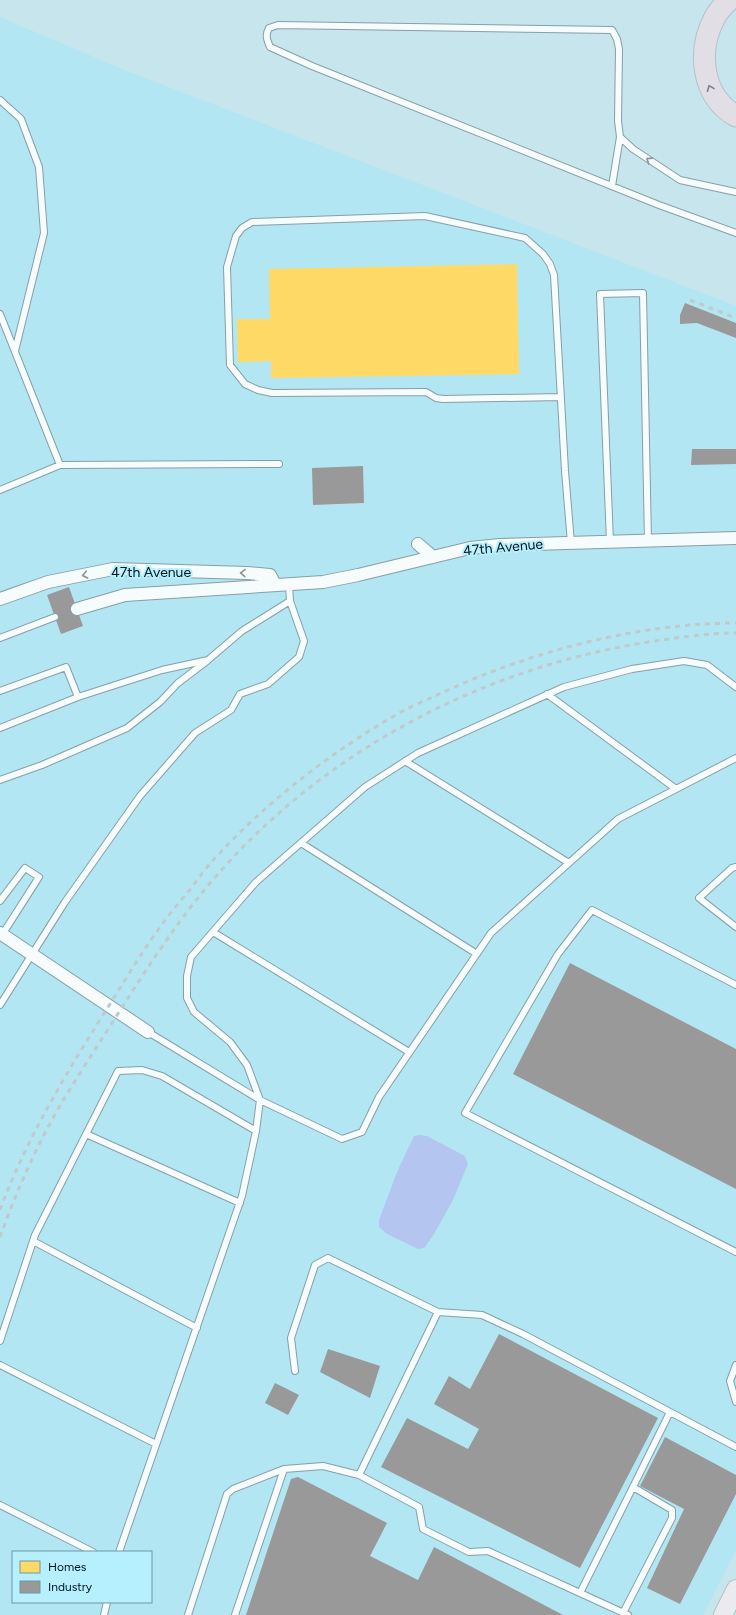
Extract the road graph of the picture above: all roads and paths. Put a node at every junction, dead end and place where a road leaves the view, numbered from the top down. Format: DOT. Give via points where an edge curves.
graph roads {
  1 [pos="729,0"];
  2 [pos="0,100"];
  3 [pos="736,116"];
  4 [pos="620,137"];
  5 [pos="612,186"];
  6 [pos="736,192"];
  7 [pos="736,233"];
  8 [pos="0,314"];
  9 [pos="15,352"];
  10 [pos="561,397"];
  11 [pos="279,464"];
  12 [pos="60,465"];
  13 [pos="0,490"];
  14 [pos="736,538"];
  15 [pos="648,541"];
  16 [pos="610,542"];
  17 [pos="571,543"];
  18 [pos="418,544"];
  19 [pos="433,557"];
  20 [pos="274,585"];
  21 [pos="289,585"];
  22 [pos="0,599"];
  23 [pos="290,601"];
  24 [pos="77,608"];
  25 [pos="55,617"];
  26 [pos="0,638"];
  27 [pos="208,660"];
  28 [pos="736,687"];
  29 [pos="0,691"];
  30 [pos="548,694"];
  31 [pos="78,698"];
  32 [pos="0,728"];
  33 [pos="736,758"];
  34 [pos="405,761"];
  35 [pos="0,780"];
  36 [pos="676,789"];
  37 [pos="301,843"];
  38 [pos="569,863"];
  39 [pos="736,867"];
  40 [pos="0,901"];
  41 [pos="736,927"];
  42 [pos="213,932"];
  43 [pos="1,935"];
  44 [pos="32,954"];
  45 [pos="477,954"];
  46 [pos="736,985"];
  47 [pos="0,1005"];
  48 [pos="148,1032"];
  49 [pos="410,1052"];
  50 [pos="260,1100"];
  51 [pos="256,1131"];
  52 [pos="86,1134"];
  53 [pos="240,1203"];
  54 [pos="33,1241"];
  55 [pos="736,1252"];
  56 [pos="438,1312"];
  57 [pos="197,1328"];
  58 [pos="0,1341"];
  59 [pos="0,1364"];
  60 [pos="736,1365"];
  61 [pos="295,1371"];
  62 [pos="736,1402"];
  63 [pos="670,1412"];
  64 [pos="156,1444"];
  65 [pos="736,1447"];
  66 [pos="284,1469"];
  67 [pos="359,1475"];
  68 [pos="632,1487"];
  69 [pos="0,1505"];
  70 [pos="91,1551"];
  71 [pos="119,1551"];
  72 [pos="736,1589"];
  73 [pos="580,1593"];
  74 [pos="107,1603"];
  75 [pos="626,1614"];
  76 [pos="104,1615"];
  77 [pos="188,1615"];
  78 [pos="235,1615"];
  79 [pos="722,1615"];
  3 -- 1 [label="highway, one-way" via="714,97 706,78 704,58 707,35 715,16"];
  2 -- 9 [label="lane" via="21,119 39,167 44,233"];
  4 -- 5 [label="lane"];
  4 -- 5 [label="lane" via="619,49 612,30 278,25 269,28 267,33 270,47 377,93"];
  6 -- 4 [label="lane, one-way" via="680,180 633,149"];
  5 -- 7 [label="lane" via="659,206"];
  8 -- 9 [label="lane"];
  9 -- 12 [label="lane"];
  10 -- 10 [label="lane" via="554,275 543,254 525,238 425,216 252,222 242,228 236,236 227,267 230,366 245,384 272,393 426,392 444,399"];
  10 -- 17 [label="lane"];
  11 -- 12 [label="lane"];
  12 -- 13 [label="lane"];
  14 -- 15 [label="street, 47th Avenue"];
  15 -- 16 [label="street, 47th Avenue"];
  15 -- 16 [label="lane" via="643,293 636,293 600,294"];
  16 -- 17 [label="street, 47th Avenue"];
  17 -- 19 [label="street, 47th Avenue" via="470,548"];
  18 -- 19 [label="street"];
  19 -- 21 [label="street, 47th Avenue" via="337,580"];
  20 -- 21 [label="street, 47th Avenue"];
  20 -- 22 [label="street, 47th Avenue, one-way" via="270,575 255,573 113,569 48,582"];
  20 -- 24 [label="street, 47th Avenue" via="125,595"];
  21 -- 23 [label="lane"];
  23 -- 27 [label="lane" via="242,632"];
  23 -- 44 [label="lane" via="304,641 299,657 268,684 240,694 231,710 195,733 140,796 65,902"];
  25 -- 26 [label="lane"];
  27 -- 31 [label="lane" via="162,670"];
  27 -- 35 [label="lane" via="127,728 42,765"];
  28 -- 30 [label="lane" via="707,665 684,661 632,669 564,687"];
  29 -- 31 [label="lane" via="66,667"];
  30 -- 34 [label="lane"];
  30 -- 36 [label="lane"];
  31 -- 32 [label="lane"];
  33 -- 36 [label="lane"];
  34 -- 37 [label="lane" via="365,787"];
  34 -- 38 [label="lane"];
  36 -- 38 [label="lane" via="618,819"];
  37 -- 42 [label="lane" via="256,882"];
  37 -- 45 [label="lane"];
  38 -- 45 [label="lane" via="490,933"];
  39 -- 41 [label="lane" via="699,898"];
  40 -- 43 [label="lane" via="25,868 39,877"];
  42 -- 49 [label="lane"];
  42 -- 50 [label="lane" via="191,957 187,976 187,998 194,1012 230,1042 247,1065"];
  43 -- 44 [label="street"];
  44 -- 47 [label="lane"];
  44 -- 48 [label="street"];
  45 -- 49 [label="lane"];
  46 -- 55 [label="lane" via="592,910 558,954 465,1113"];
  48 -- 50 [label="lane"];
  49 -- 50 [label="lane" via="378,1097 362,1132 342,1139"];
  50 -- 51 [label="lane"];
  51 -- 52 [label="lane" via="162,1076 142,1070 128,1070 118,1071"];
  51 -- 53 [label="lane"];
  52 -- 53 [label="lane"];
  52 -- 54 [label="lane"];
  53 -- 57 [label="lane"];
  54 -- 57 [label="lane"];
  54 -- 58 [label="lane"];
  56 -- 61 [label="lane" via="328,1258 315,1264 291,1338"];
  56 -- 63 [label="lane" via="482,1315"];
  56 -- 67 [label="lane"];
  57 -- 64 [label="lane"];
  59 -- 64 [label="lane"];
  60 -- 62 [label="lane" via="730,1381"];
  63 -- 65 [label="lane"];
  63 -- 68 [label="lane"];
  64 -- 71 [label="lane"];
  66 -- 67 [label="lane" via="323,1466"];
  66 -- 77 [label="lane" via="233,1489 228,1494"];
  66 -- 78 [label="lane"];
  67 -- 73 [label="lane" via="418,1507 423,1529 469,1552 488,1552"];
  68 -- 73 [label="lane"];
  68 -- 75 [label="lane" via="672,1510 672,1518"];
  69 -- 70 [label="lane"];
  72 -- 79 [label="main road"];
  73 -- 75 [label="lane"];
  74 -- 76 [label="lane"];
}
